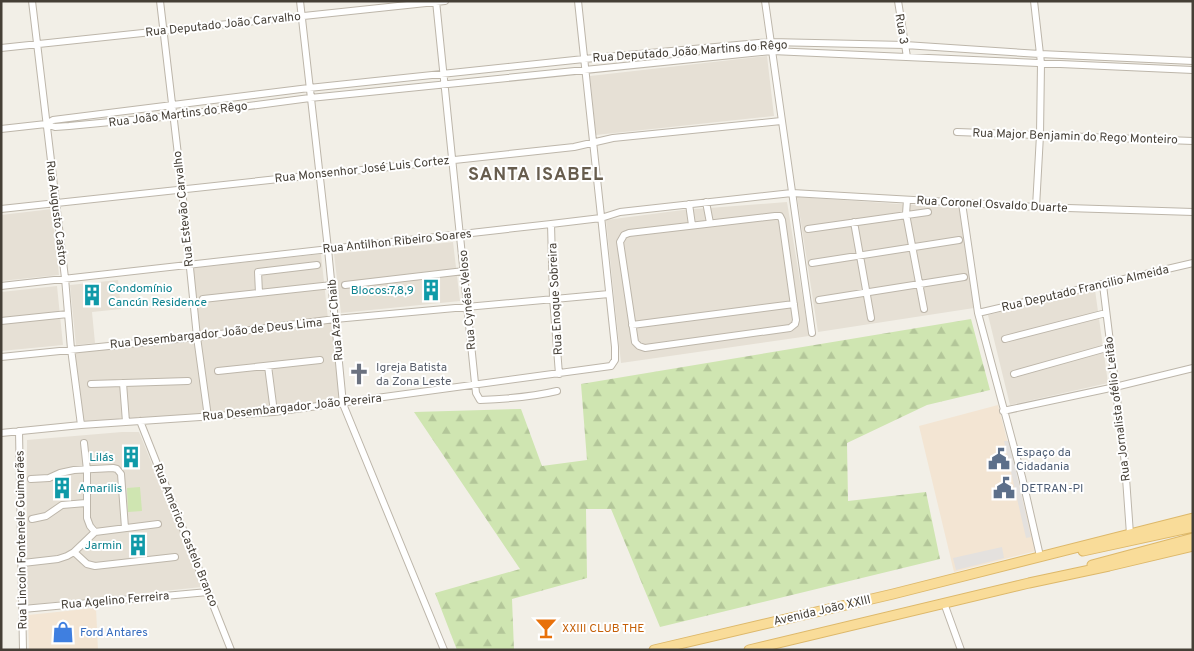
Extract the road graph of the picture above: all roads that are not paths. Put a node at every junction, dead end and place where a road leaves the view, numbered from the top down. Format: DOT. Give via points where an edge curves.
graph roads {
  1 [pos="32,1"];
  2 [pos="160,1"];
  3 [pos="300,1"];
  4 [pos="445,1"];
  5 [pos="578,1"];
  6 [pos="765,1"];
  7 [pos="898,1"];
  8 [pos="1034,1"];
  9 [pos="436,2"];
  10 [pos="301,16"];
  11 [pos="163,30"];
  12 [pos="770,42"];
  13 [pos="37,44"];
  14 [pos="905,45"];
  15 [pos="1,48"];
  16 [pos="772,51"];
  17 [pos="1040,54"];
  18 [pos="906,57"];
  19 [pos="584,59"];
  20 [pos="1193,60"];
  21 [pos="1041,63"];
  22 [pos="586,70"];
  23 [pos="1193,70"];
  24 [pos="444,74"];
  25 [pos="446,84"];
  26 [pos="309,88"];
  27 [pos="310,98"];
  28 [pos="172,105"];
  29 [pos="173,116"];
  30 [pos="781,121"];
  31 [pos="46,124"];
  32 [pos="1,129"];
  33 [pos="957,132"];
  34 [pos="1040,135"];
  35 [pos="1193,141"];
  36 [pos="594,143"];
  37 [pos="454,160"];
  38 [pos="319,174"];
  39 [pos="182,189"];
  40 [pos="792,192"];
  41 [pos="907,200"];
  42 [pos="706,202"];
  43 [pos="56,203"];
  44 [pos="962,203"];
  45 [pos="689,204"];
  46 [pos="1036,207"];
  47 [pos="1,209"];
  48 [pos="928,212"];
  49 [pos="1193,212"];
  50 [pos="906,214"];
  51 [pos="602,218"];
  52 [pos="854,222"];
  53 [pos="710,223"];
  54 [pos="551,224"];
  55 [pos="692,225"];
  56 [pos="808,229"];
  57 [pos="461,235"];
  58 [pos="959,240"];
  59 [pos="912,247"];
  60 [pos="328,248"];
  61 [pos="860,255"];
  62 [pos="812,263"];
  63 [pos="1193,264"];
  64 [pos="189,265"];
  65 [pos="317,265"];
  66 [pos="464,271"];
  67 [pos="964,277"];
  68 [pos="65,278"];
  69 [pos="919,284"];
  70 [pos="332,285"];
  71 [pos="345,285"];
  72 [pos="1103,285"];
  73 [pos="1,286"];
  74 [pos="866,292"];
  75 [pos="259,293"];
  76 [pos="609,294"];
  77 [pos="553,298"];
  78 [pos="203,299"];
  79 [pos="819,300"];
  80 [pos="794,304"];
  81 [pos="467,307"];
  82 [pos="924,310"];
  83 [pos="978,313"];
  84 [pos="1106,313"];
  85 [pos="68,314"];
  86 [pos="871,318"];
  87 [pos="336,319"];
  88 [pos="1,322"];
  89 [pos="632,325"];
  90 [pos="812,333"];
  91 [pos="197,336"];
  92 [pos="1005,339"];
  93 [pos="1110,347"];
  94 [pos="71,349"];
  95 [pos="1,357"];
  96 [pos="320,360"];
  97 [pos="268,366"];
  98 [pos="1193,368"];
  99 [pos="218,371"];
  100 [pos="559,374"];
  101 [pos="1014,374"];
  102 [pos="188,381"];
  103 [pos="123,383"];
  104 [pos="91,384"];
  105 [pos="474,386"];
  106 [pos="1115,387"];
  107 [pos="557,391"];
  108 [pos="343,404"];
  109 [pos="274,412"];
  110 [pos="1003,412"];
  111 [pos="208,417"];
  112 [pos="140,421"];
  113 [pos="126,422"];
  114 [pos="82,425"];
  115 [pos="19,431"];
  116 [pos="1,433"];
  117 [pos="84,444"];
  118 [pos="87,470"];
  119 [pos="31,479"];
  120 [pos="86,503"];
  121 [pos="1193,518"];
  122 [pos="32,519"];
  123 [pos="158,524"];
  124 [pos="1193,527"];
  125 [pos="125,528"];
  126 [pos="96,532"];
  127 [pos="1130,534"];
  128 [pos="1193,538"];
  129 [pos="1193,546"];
  130 [pos="74,552"];
  131 [pos="1040,556"];
  132 [pos="175,557"];
  133 [pos="23,563"];
  134 [pos="990,569"];
  135 [pos="1029,583"];
  136 [pos="208,592"];
  137 [pos="944,603"];
  138 [pos="23,609"];
  139 [pos="24,650"];
  140 [pos="231,650"];
  141 [pos="444,650"];
  142 [pos="654,650"];
  143 [pos="749,650"];
  144 [pos="961,650"];
  1 -- 13 [label="street, Rua Augusto Castro"];
  2 -- 11 [label="street, Rua Estevão Carvalho"];
  3 -- 10 [label="street, Rua Azar Chaib"];
  4 -- 9 [label="street, Rua Deputado João Carvalho"];
  5 -- 19 [label="street"];
  6 -- 12 [label="street"];
  7 -- 14 [label="street, Rua 3"];
  8 -- 17 [label="street"];
  9 -- 10 [label="street, Rua Deputado João Carvalho"];
  9 -- 24 [label="street, Rua Cynéas Veloso"];
  10 -- 11 [label="street, Rua Deputado João Carvalho"];
  10 -- 26 [label="street, Rua Azar Chaib"];
  11 -- 13 [label="street, Rua Deputado João Carvalho"];
  11 -- 28 [label="street, Rua Estevão Carvalho"];
  12 -- 14 [label="street, Rua Deputado João Martins do Rêgo"];
  12 -- 16 [label="street"];
  12 -- 19 [label="street, Rua Deputado João Martins do Rêgo"];
  13 -- 15 [label="street, Rua Deputado João Carvalho"];
  13 -- 31 [label="street, Rua Augusto Castro"];
  14 -- 17 [label="street, Rua Deputado João Martins do Rêgo"];
  14 -- 18 [label="street, Rua 3"];
  16 -- 18 [label="street, Rua Deputado João Martins do Rêgo"];
  16 -- 22 [label="street, Rua Deputado João Martins do Rêgo"];
  16 -- 30 [label="street"];
  17 -- 20 [label="street, Rua Deputado João Martins do Rêgo"];
  17 -- 21 [label="street"];
  18 -- 21 [label="street, Rua Deputado João Martins do Rêgo"];
  19 -- 22 [label="street"];
  19 -- 24 [label="street, Rua Deputado João Martins do Rêgo"];
  21 -- 23 [label="street, Rua Deputado João Martins do Rêgo"];
  21 -- 34 [label="street"];
  22 -- 25 [label="street, Rua Deputado João Martins do Rêgo"];
  22 -- 36 [label="street"];
  24 -- 25 [label="street, Rua Cynéas Veloso"];
  24 -- 26 [label="street, Rua Deputado João Martins do Rêgo"];
  25 -- 27 [label="street, Rua Deputado João Martins do Rêgo"];
  25 -- 37 [label="street, Rua Cynéas Veloso"];
  26 -- 27 [label="street, Rua Azar Chaib"];
  26 -- 28 [label="street, Rua João Martins do Rêgo"];
  27 -- 29 [label="street, Rua João Martins do Rêgo"];
  27 -- 38 [label="street, Rua Azar Chaib"];
  28 -- 29 [label="street, Rua Estevão Carvalho"];
  28 -- 31 [label="street, Rua João Martins do Rêgo" via="53,120"];
  29 -- 31 [label="street, Rua João Martins do Rêgo" via="55,127"];
  29 -- 39 [label="street, Rua Estevão Carvalho"];
  30 -- 36 [label="street, Rua Monsenhor José Luis Cortez" via="613,138"];
  30 -- 40 [label="street"];
  31 -- 32 [label="street, Rua João Martins do Rêgo"];
  31 -- 43 [label="street, Rua Augusto Castro"];
  33 -- 34 [label="street, Rua Major Benjamin do Rego Monteiro"];
  34 -- 35 [label="street, Rua Major Benjamin do Rego Monteiro"];
  34 -- 46 [label="street"];
  36 -- 37 [label="street, Rua Monsenhor José Luis Cortez"];
  36 -- 51 [label="street"];
  37 -- 38 [label="street, Rua Monsenhor José Luis Cortez"];
  37 -- 57 [label="street, Rua Cynéas Veloso"];
  38 -- 39 [label="street, Rua Monsenhor José Luis Cortez"];
  38 -- 60 [label="street, Rua Azar Chaib"];
  39 -- 43 [label="street, Rua Monsenhor José Luis Cortez"];
  39 -- 64 [label="street, Rua Estevão Carvalho"];
  40 -- 41 [label="street, Rua Coronel Osvaldo Duarte"];
  40 -- 42 [label="street, Rua Antilhon Ribeiro Soares"];
  40 -- 90 [label="street"];
  41 -- 44 [label="street, Rua Coronel Osvaldo Duarte"];
  41 -- 50 [label="street"];
  42 -- 45 [label="street, Rua Antilhon Ribeiro Soares"];
  42 -- 53 [label="street"];
  43 -- 47 [label="street, Rua Monsenhor José Luis Cortez"];
  43 -- 68 [label="street, Rua Augusto Castro"];
  44 -- 46 [label="street, Rua Coronel Osvaldo Duarte"];
  44 -- 83 [label="street"];
  45 -- 51 [label="street, Rua Antilhon Ribeiro Soares" via="620,212"];
  45 -- 55 [label="street"];
  46 -- 49 [label="street, Rua Coronel Osvaldo Duarte"];
  48 -- 50 [label="street"];
  50 -- 52 [label="street"];
  50 -- 59 [label="street"];
  51 -- 54 [label="street, Rua Antilhon Ribeiro Soares"];
  51 -- 76 [label="street"];
  52 -- 56 [label="street"];
  52 -- 61 [label="street"];
  53 -- 55 [label="street"];
  53 -- 80 [label="street" via="780,216"];
  54 -- 57 [label="street, Rua Antilhon Ribeiro Soares"];
  54 -- 77 [label="street, Rua Enoque Sobreira"];
  55 -- 89 [label="street" via="624,235 620,242"];
  57 -- 60 [label="street, Rua Antilhon Ribeiro Soares"];
  57 -- 66 [label="street, Rua Cynéas Veloso"];
  58 -- 59 [label="street"];
  59 -- 61 [label="street"];
  59 -- 69 [label="street"];
  60 -- 64 [label="street, Rua Antilhon Ribeiro Soares"];
  60 -- 70 [label="street, Rua Azar Chaib"];
  61 -- 62 [label="street"];
  61 -- 74 [label="street"];
  63 -- 72 [label="street, Rua Deputado Francilio Almeida"];
  64 -- 68 [label="street, Rua Antilhon Ribeiro Soares"];
  64 -- 91 [label="street, Rua Estevão Carvalho"];
  65 -- 75 [label="street" via="258,272"];
  66 -- 71 [label="street"];
  66 -- 81 [label="street, Rua Cynéas Veloso"];
  67 -- 69 [label="street"];
  68 -- 73 [label="street, Rua Antilhon Ribeiro Soares"];
  68 -- 85 [label="street, Rua Augusto Castro"];
  69 -- 74 [label="street"];
  69 -- 82 [label="street"];
  70 -- 75 [label="street"];
  70 -- 87 [label="street, Rua Azar Chaib"];
  72 -- 83 [label="street, Rua Deputado Francilio Almeida"];
  72 -- 84 [label="street, Rua Jornalista ofélio Leitão"];
  74 -- 79 [label="street"];
  74 -- 86 [label="street"];
  75 -- 78 [label="street"];
  76 -- 77 [label="street, Rua Desembargador João de Deus Lima"];
  76 -- 100 [label="street, Rua Desembargador João Pereira" via="615,363"];
  77 -- 81 [label="street, Rua Desembargador João de Deus Lima"];
  77 -- 100 [label="street, Rua Enoque Sobreira"];
  80 -- 89 [label="street"];
  80 -- 89 [label="street" via="796,320 790,328 646,348 635,342"];
  81 -- 87 [label="street, Rua Desembargador João de Deus Lima"];
  81 -- 105 [label="street, Rua Cynéas Veloso"];
  83 -- 110 [label="street"];
  84 -- 92 [label="street"];
  84 -- 93 [label="street, Rua Jornalista ofélio Leitão"];
  85 -- 88 [label="street"];
  85 -- 94 [label="street, Rua Augusto Castro"];
  87 -- 91 [label="street, Rua Desembargador João de Deus Lima"];
  87 -- 108 [label="street, Rua Azar Chaib"];
  91 -- 94 [label="street, Rua Desembargador João de Deus Lima"];
  91 -- 111 [label="street, Rua Estevão Carvalho"];
  93 -- 101 [label="street"];
  93 -- 106 [label="street, Rua Jornalista ofélio Leitão"];
  94 -- 95 [label="street, Rua Desembargador João de Deus Lima"];
  94 -- 114 [label="street, Rua Augusto Castro"];
  96 -- 97 [label="street"];
  97 -- 99 [label="street"];
  97 -- 109 [label="street"];
  98 -- 106 [label="street"];
  100 -- 105 [label="street, Rua Desembargador João Pereira"];
  102 -- 103 [label="street"];
  103 -- 104 [label="street"];
  103 -- 113 [label="street"];
  105 -- 107 [label="street" via="480,400"];
  105 -- 108 [label="street, Rua Desembargador João Pereira"];
  106 -- 110 [label="street"];
  106 -- 127 [label="street, Rua Jornalista ofélio Leitão"];
  108 -- 109 [label="street, Rua Desembargador João Pereira"];
  108 -- 141 [label="street, Rua Azar Chaib"];
  109 -- 111 [label="street, Rua Desembargador João Pereira"];
  110 -- 131 [label="street"];
  111 -- 112 [label="street, Rua Desembargador João Pereira"];
  112 -- 113 [label="street, Rua Desembargador João Pereira"];
  112 -- 136 [label="street, Rua Americo Castelo Branco"];
  113 -- 114 [label="street, Rua Desembargador João Pereira"];
  114 -- 115 [label="street, Rua Desembargador João Pereira"];
  115 -- 116 [label="street, Rua Desembargador João Pereira"];
  115 -- 133 [label="street, Rua Lincoln Fontenele Guimarães"];
  117 -- 118 [label="street"];
  118 -- 119 [label="street"];
  118 -- 120 [label="street"];
  118 -- 125 [label="street" via="113,468 120,471"];
  120 -- 122 [label="street" via="62,505 46,516"];
  120 -- 126 [label="street" via="88,522"];
  121 -- 127 [label="main road, Avenida João XXIII"];
  123 -- 125 [label="street"];
  124 -- 134 [label="main road, Avenida João XXIII"];
  125 -- 126 [label="street"];
  126 -- 130 [label="street"];
  127 -- 131 [label="main road, Avenida João XXIII"];
  128 -- 135 [label="main road, Avenida João XXIII"];
  129 -- 135 [label="main road, Avenida João XXIII"];
  130 -- 132 [label="street" via="87,564 95,566"];
  130 -- 133 [label="street" via="58,559"];
  131 -- 134 [label="main road, Avenida João XXIII"];
  133 -- 138 [label="street, Rua Lincoln Fontenele Guimarães"];
  134 -- 142 [label="main road, Avenida João XXIII"];
  135 -- 137 [label="main road, Avenida João XXIII"];
  136 -- 138 [label="street, Rua Agelino Ferreira"];
  136 -- 140 [label="street, Rua Americo Castelo Branco"];
  137 -- 143 [label="main road, Avenida João XXIII"];
  137 -- 144 [label="street"];
  138 -- 139 [label="street, Rua Lincoln Fontenele Guimarães"];
}
